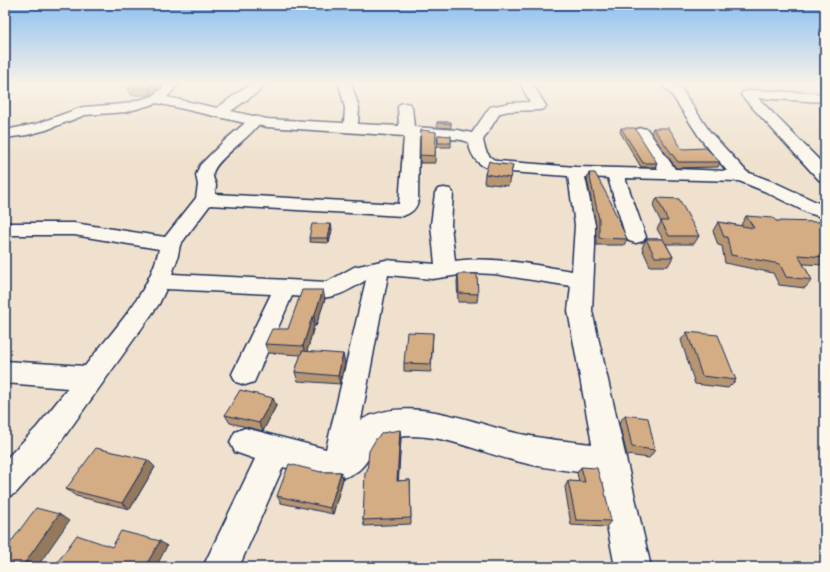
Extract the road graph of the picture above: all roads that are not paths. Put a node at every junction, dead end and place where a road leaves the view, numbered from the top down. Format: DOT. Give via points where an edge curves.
graph roads {
  1 [pos="102,110"];
  2 [pos="204,110"];
  3 [pos="224,110"];
  4 [pos="352,110"];
  5 [pos="405,110"];
  6 [pos="496,110"];
  7 [pos="688,110"];
  8 [pos="762,110"];
  9 [pos="219,113"];
  10 [pos="254,121"];
  11 [pos="351,127"];
  12 [pos="409,132"];
  13 [pos="642,132"];
  14 [pos="5,134"];
  15 [pos="475,140"];
  16 [pos="576,172"];
  17 [pos="615,173"];
  18 [pos="670,175"];
  19 [pos="741,176"];
  20 [pos="825,176"];
  21 [pos="444,193"];
  22 [pos="205,199"];
  23 [pos="825,212"];
  24 [pos="5,229"];
  25 [pos="636,237"];
  26 [pos="170,244"];
  27 [pos="379,268"];
  28 [pos="446,270"];
  29 [pos="582,280"];
  30 [pos="159,281"];
  31 [pos="285,288"];
  32 [pos="5,372"];
  33 [pos="245,374"];
  34 [pos="92,378"];
  35 [pos="244,442"];
  36 [pos="275,450"];
  37 [pos="610,461"];
  38 [pos="338,464"];
  39 [pos="5,482"];
  40 [pos="221,567"];
  41 [pos="633,567"];
  1 -- 14 [label="street" via="83,111 41,127"];
  2 -- 9 [label="street"];
  3 -- 9 [label="street"];
  4 -- 11 [label="street"];
  5 -- 12 [label="street"];
  6 -- 15 [label="street"];
  7 -- 19 [label="street" via="705,135"];
  8 -- 20 [label="street"];
  9 -- 10 [label="street"];
  10 -- 11 [label="street"];
  10 -- 22 [label="street" via="206,169"];
  11 -- 12 [label="street"];
  12 -- 15 [label="street" via="457,134"];
  12 -- 22 [label="street" via="409,202 403,210"];
  13 -- 18 [label="street"];
  15 -- 16 [label="street" via="479,157 491,165"];
  16 -- 17 [label="street"];
  16 -- 29 [label="street" via="585,225"];
  17 -- 18 [label="street"];
  17 -- 25 [label="street"];
  18 -- 19 [label="street"];
  19 -- 23 [label="street"];
  21 -- 28 [label="street" via="441,225"];
  22 -- 26 [label="street"];
  24 -- 26 [label="street" via="58,227"];
  26 -- 30 [label="street"];
  27 -- 28 [label="street" via="432,272"];
  27 -- 31 [label="street" via="362,272 329,290"];
  27 -- 38 [label="street"];
  28 -- 29 [label="street" via="473,266 494,267"];
  29 -- 37 [label="street" via="580,310"];
  30 -- 31 [label="street"];
  30 -- 34 [label="street" via="151,298"];
  31 -- 33 [label="street"];
  32 -- 34 [label="street"];
  34 -- 39 [label="street" via="47,437"];
  35 -- 36 [label="street"];
  36 -- 38 [label="street" via="326,464"];
  36 -- 40 [label="street"];
  37 -- 38 [label="street" via="519,448 443,425 417,422 380,426 369,431 354,454"];
  37 -- 41 [label="street"];
}
